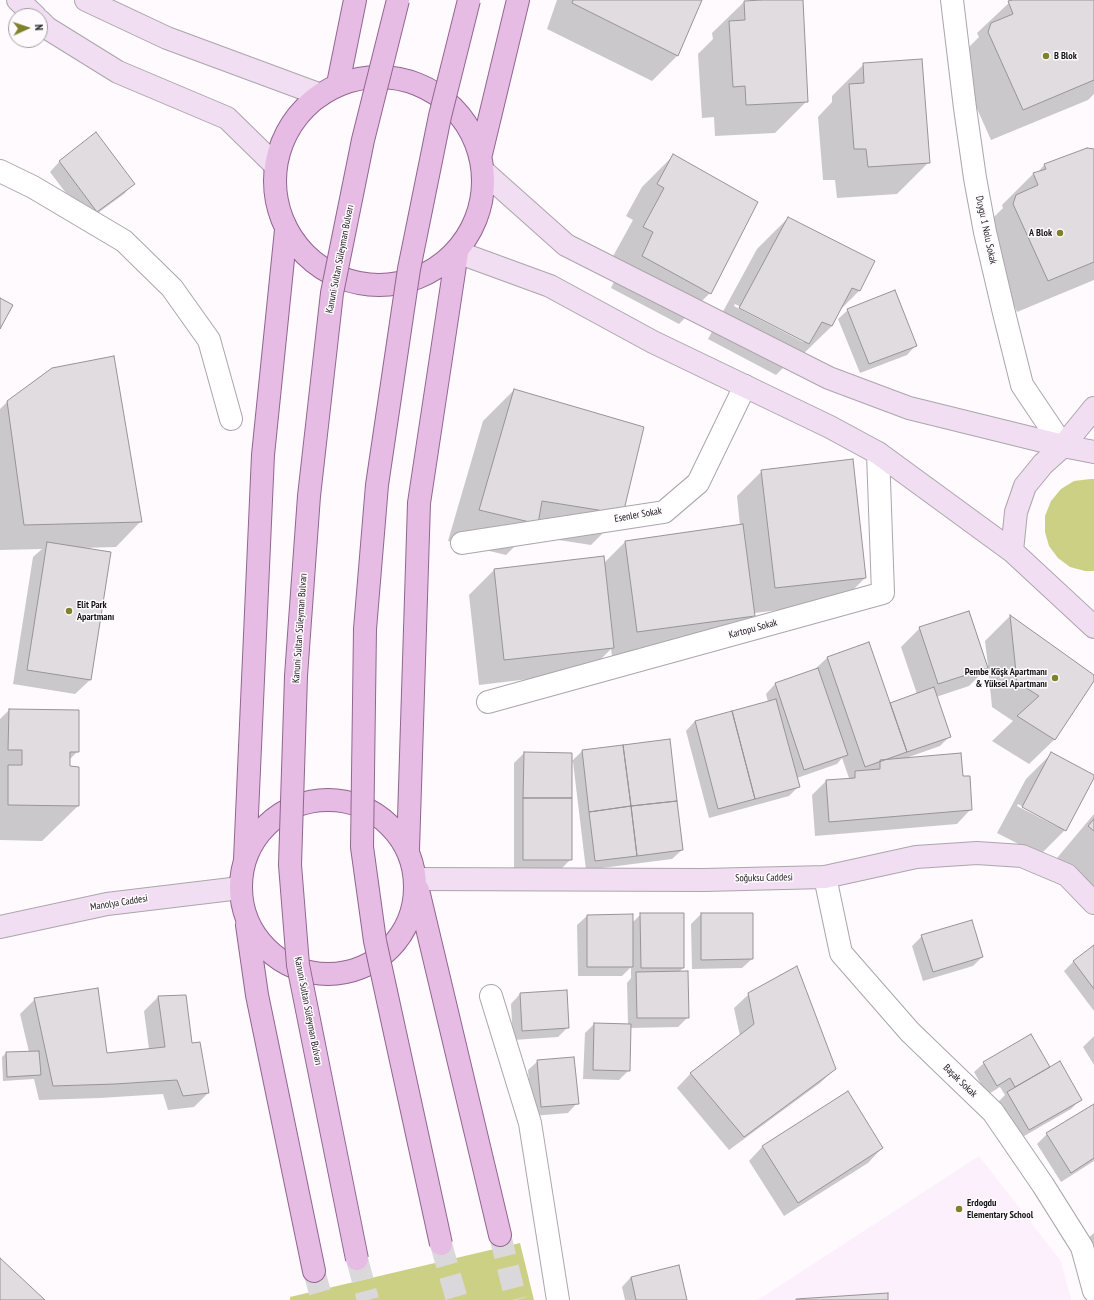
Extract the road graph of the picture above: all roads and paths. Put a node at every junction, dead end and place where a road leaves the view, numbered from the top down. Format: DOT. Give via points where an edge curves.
graph roads {
  1 [pos="18,0"];
  2 [pos="86,0"];
  3 [pos="355,0"];
  4 [pos="398,0"];
  5 [pos="469,0"];
  6 [pos="518,0"];
  7 [pos="952,0"];
  8 [pos="26,8"];
  9 [pos="48,29"];
  10 [pos="329,90"];
  11 [pos="482,162"];
  12 [pos="275,165"];
  13 [pos="0,171"];
  14 [pos="286,230"];
  15 [pos="457,252"];
  16 [pos="745,386"];
  17 [pos="1094,408"];
  18 [pos="230,419"];
  19 [pos="1063,446"];
  20 [pos="1094,452"];
  21 [pos="878,453"];
  22 [pos="462,543"];
  23 [pos="1012,551"];
  24 [pos="1094,627"];
  25 [pos="488,702"];
  26 [pos="408,850"];
  27 [pos="245,859"];
  28 [pos="825,877"];
  29 [pos="416,879"];
  30 [pos="240,888"];
  31 [pos="1094,903"];
  32 [pos="246,916"];
  33 [pos="0,927"];
  34 [pos="491,996"];
  35 [pos="500,1235"];
  36 [pos="441,1244"];
  37 [pos="358,1259"];
  38 [pos="314,1271"];
  39 [pos="1094,1291"];
  40 [pos="558,1300"];
  1 -- 8 [label="main road"];
  2 -- 10 [label="main road" via="167,38"];
  3 -- 10 [label="main road"];
  4 -- 37 [label="main road, Kanuni Sultan Süleyman Bulvarı, bridge" via="363,140 332,293 308,496 296,676 290,865 298,965"];
  5 -- 36 [label="main road, bridge" via="440,116 409,269 377,485 365,629 362,847 375,941"];
  6 -- 11 [label="main road"];
  7 -- 19 [label="street, Duygu 1 Nolu Sokak" via="975,178 1004,313 1022,385"];
  9 -- 12 [label="main road" via="118,72 227,118"];
  10 -- 11 [label="main road" via="373,76 408,80 440,95 466,121"];
  10 -- 12 [label="main road" via="308,104 286,132"];
  11 -- 15 [label="main road" via="484,189 475,224"];
  11 -- 19 [label="main road" via="566,245 829,378 909,408"];
  12 -- 14 [label="main road" via="276,198"];
  13 -- 18 [label="street" via="33,187 124,242 172,288 210,340"];
  14 -- 15 [label="main road" via="306,257 334,276 366,286 399,285 431,273"];
  14 -- 27 [label="main road" via="262,456"];
  15 -- 16 [label="main road" via="550,286 653,342"];
  15 -- 26 [label="main road" via="419,503"];
  16 -- 21 [label="main road"];
  16 -- 22 [label="street, Esenler Sokak" via="698,483 664,512"];
  17 -- 19 [label="main road"];
  19 -- 20 [label="main road"];
  19 -- 23 [label="main road" via="1043,464 1025,486 1016,512"];
  21 -- 23 [label="main road"];
  21 -- 25 [label="street, Kartopu Sokak" via="883,593"];
  23 -- 24 [label="main road"];
  26 -- 27 [label="main road" via="391,825 367,808 339,799 309,801 281,812 260,832"];
  26 -- 29 [label="main road"];
  27 -- 30 [label="main road"];
  28 -- 29 [label="main road, Soğuksu Caddesi" via="704,880"];
  28 -- 31 [label="main road, Soğuksu Caddesi" via="916,857 977,853 1022,856 1067,875"];
  28 -- 39 [label="street, Başak Sokak" via="841,953 910,1032 993,1112 1082,1247"];
  29 -- 32 [label="main road" via="414,907 403,933 385,954 361,969 333,975 305,972 280,960 259,941"];
  29 -- 35 [label="main road"];
  30 -- 32 [label="main road"];
  30 -- 33 [label="main road, Manolya Caddesi" via="107,904"];
  32 -- 38 [label="main road" via="257,995"];
  34 -- 40 [label="street" via="530,1123"];
}
